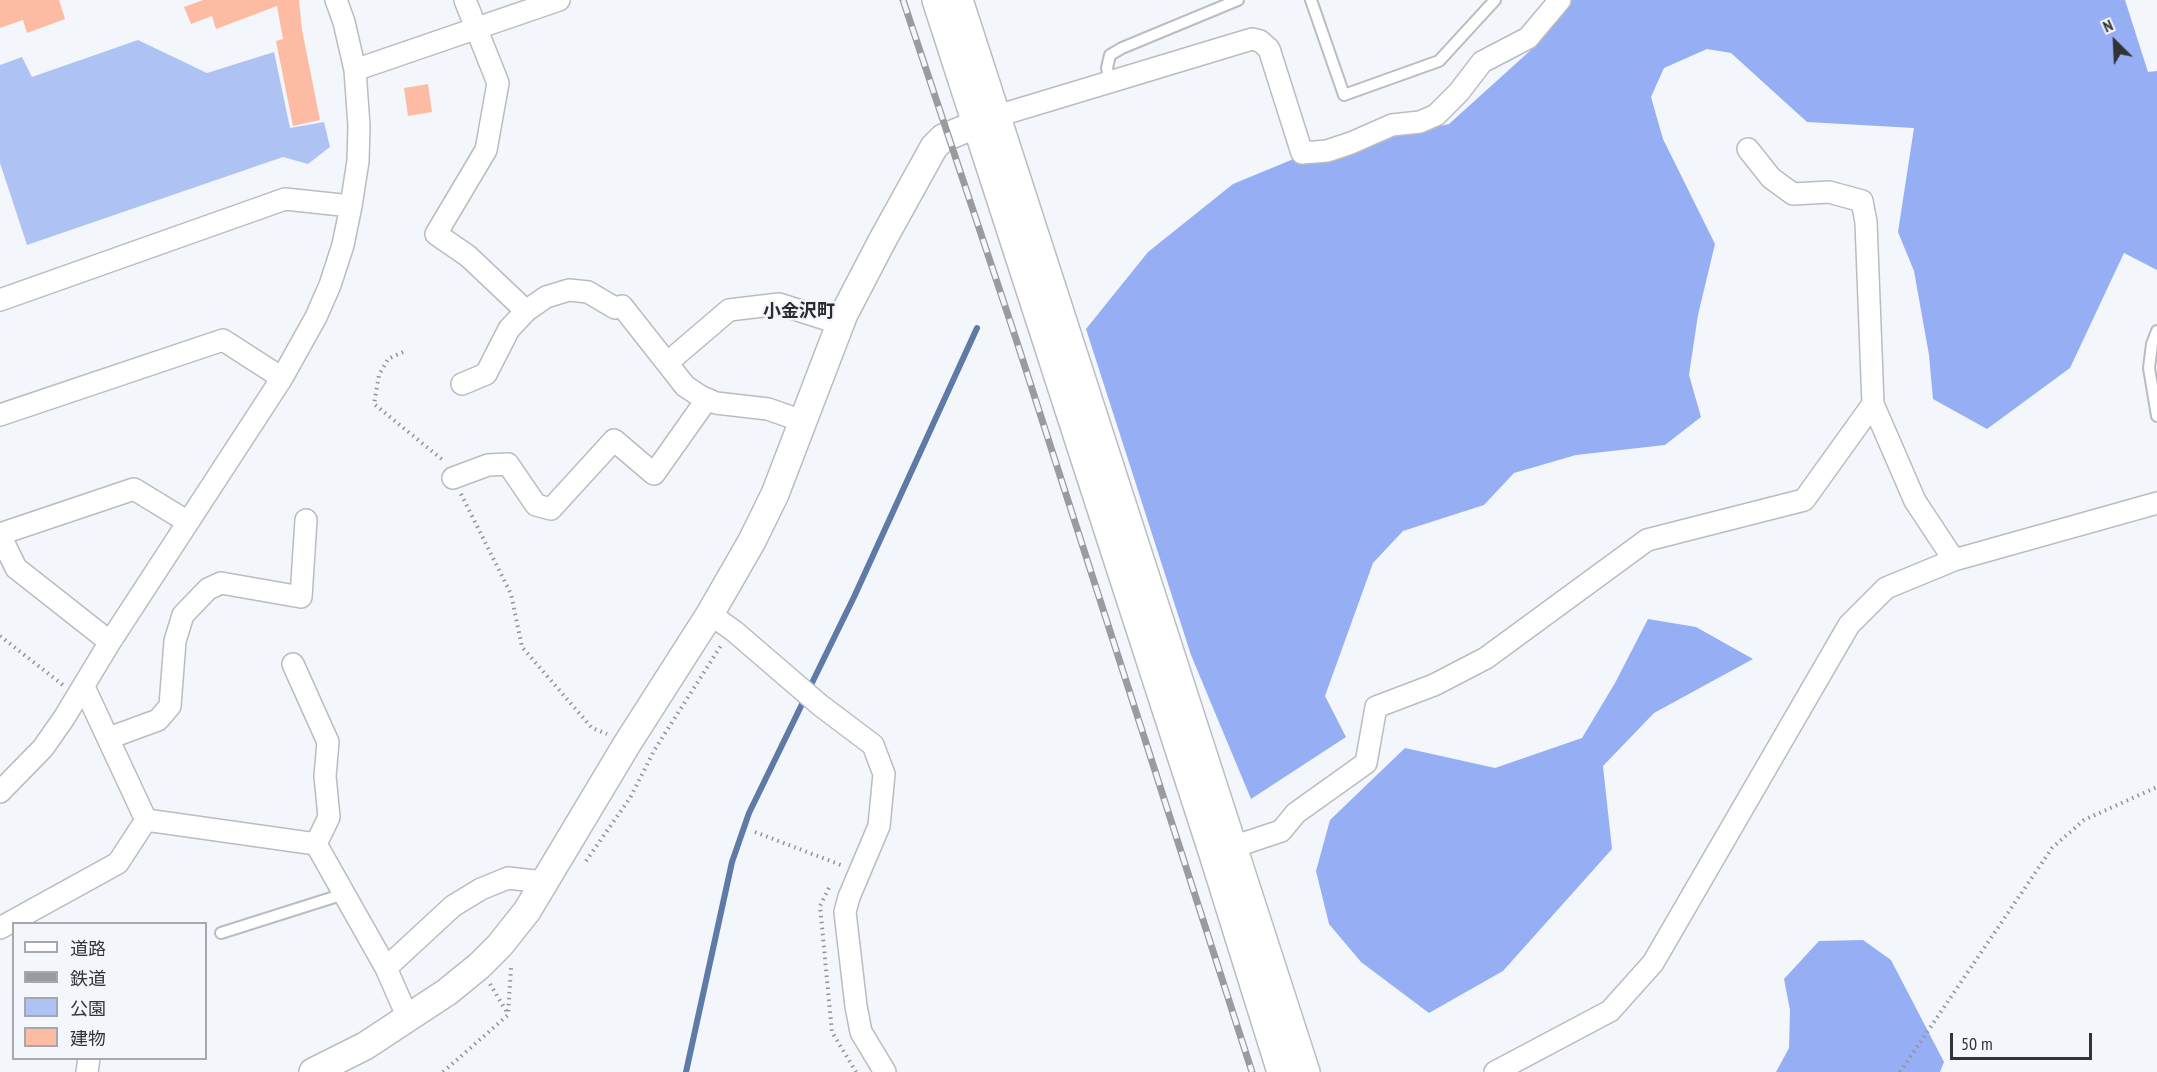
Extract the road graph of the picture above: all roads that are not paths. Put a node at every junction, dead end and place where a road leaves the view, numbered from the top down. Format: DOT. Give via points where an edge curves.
graph roads {
  1 [pos="336,0"];
  2 [pos="465,0"];
  3 [pos="559,0"];
  4 [pos="936,0"];
  5 [pos="959,0"];
  6 [pos="1238,0"];
  7 [pos="1311,0"];
  8 [pos="1495,0"];
  9 [pos="1560,0"];
  10 [pos="475,29"];
  11 [pos="355,70"];
  12 [pos="1110,82"];
  13 [pos="986,120"];
  14 [pos="1748,149"];
  15 [pos="351,206"];
  16 [pos="0,300"];
  17 [pos="526,311"];
  18 [pos="841,324"];
  19 [pos="2157,331"];
  20 [pos="666,363"];
  21 [pos="282,378"];
  22 [pos="462,384"];
  23 [pos="707,399"];
  24 [pos="1873,404"];
  25 [pos="0,415"];
  26 [pos="2157,416"];
  27 [pos="802,421"];
  28 [pos="453,478"];
  29 [pos="2157,502"];
  30 [pos="306,520"];
  31 [pos="188,522"];
  32 [pos="0,534"];
  33 [pos="1954,560"];
  34 [pos="710,614"];
  35 [pos="110,642"];
  36 [pos="293,664"];
  37 [pos="76,687"];
  38 [pos="109,738"];
  39 [pos="0,792"];
  40 [pos="146,820"];
  41 [pos="316,844"];
  42 [pos="1233,847"];
  43 [pos="544,882"];
  44 [pos="344,894"];
  45 [pos="0,928"];
  46 [pos="221,933"];
  47 [pos="386,968"];
  48 [pos="408,1018"];
  49 [pos="313,1072"];
  50 [pos="885,1072"];
  51 [pos="1281,1072"];
  52 [pos="1306,1072"];
  53 [pos="1495,1072"];
  1 -- 11 [label="street"];
  2 -- 10 [label="street"];
  3 -- 10 [label="street"];
  4 -- 13 [label="street"];
  5 -- 13 [label="street"];
  6 -- 12 [label="lane" via="1110,55"];
  7 -- 8 [label="lane" via="1344,94 1439,61"];
  9 -- 12 [label="street" via="1528,39 1482,62 1436,115 1420,122 1392,125 1327,151 1302,153 1269,49 1260,41 1252,39"];
  10 -- 11 [label="street"];
  10 -- 17 [label="street" via="498,83 486,150 436,234 468,256"];
  11 -- 15 [label="street" via="359,138"];
  12 -- 13 [label="street"];
  13 -- 18 [label="street" via="943,138 934,147"];
  13 -- 42 [label="street"];
  13 -- 51 [label="street"];
  14 -- 24 [label="street" via="1772,178 1793,194 1829,192 1862,201"];
  15 -- 16 [label="street" via="285,199"];
  15 -- 21 [label="street" via="330,285"];
  17 -- 20 [label="street" via="546,297 569,290 588,292 615,308 622,306"];
  17 -- 22 [label="street" via="509,329 486,374"];
  18 -- 20 [label="street" via="779,304 729,310"];
  18 -- 27 [label="street"];
  19 -- 26 [label="lane" via="2149,368"];
  20 -- 23 [label="street" via="685,386"];
  21 -- 25 [label="street" via="223,340"];
  21 -- 31 [label="street"];
  23 -- 27 [label="street" via="768,409"];
  23 -- 28 [label="street" via="654,474 614,440 551,509 536,505 508,464 488,465"];
  24 -- 33 [label="street" via="1915,501"];
  24 -- 42 [label="street" via="1804,500 1647,540 1486,658 1434,685 1376,707 1366,763 1296,813 1281,831"];
  27 -- 34 [label="street" via="775,494"];
  29 -- 33 [label="street"];
  30 -- 38 [label="street" via="301,597 221,583 208,589 183,615 175,641 170,706 158,720"];
  31 -- 32 [label="street" via="134,489"];
  31 -- 35 [label="street"];
  32 -- 35 [label="street" via="16,568"];
  33 -- 53 [label="street" via="1886,588 1849,625 1653,963 1610,1011"];
  34 -- 43 [label="street"];
  34 -- 50 [label="street" via="873,745 884,774 879,826 845,912 861,1032"];
  35 -- 37 [label="street"];
  36 -- 41 [label="street" via="328,742 325,776 329,817"];
  37 -- 38 [label="street"];
  37 -- 39 [label="street" via="44,748"];
  38 -- 40 [label="street"];
  40 -- 41 [label="street"];
  40 -- 45 [label="street" via="118,863"];
  41 -- 44 [label="street"];
  42 -- 52 [label="street"];
  43 -- 47 [label="street" via="508,878 481,889 453,906"];
  43 -- 48 [label="street" via="501,945 447,992"];
  44 -- 46 [label="lane"];
  44 -- 47 [label="street"];
  47 -- 48 [label="street"];
  48 -- 49 [label="street" via="365,1046"];
}
